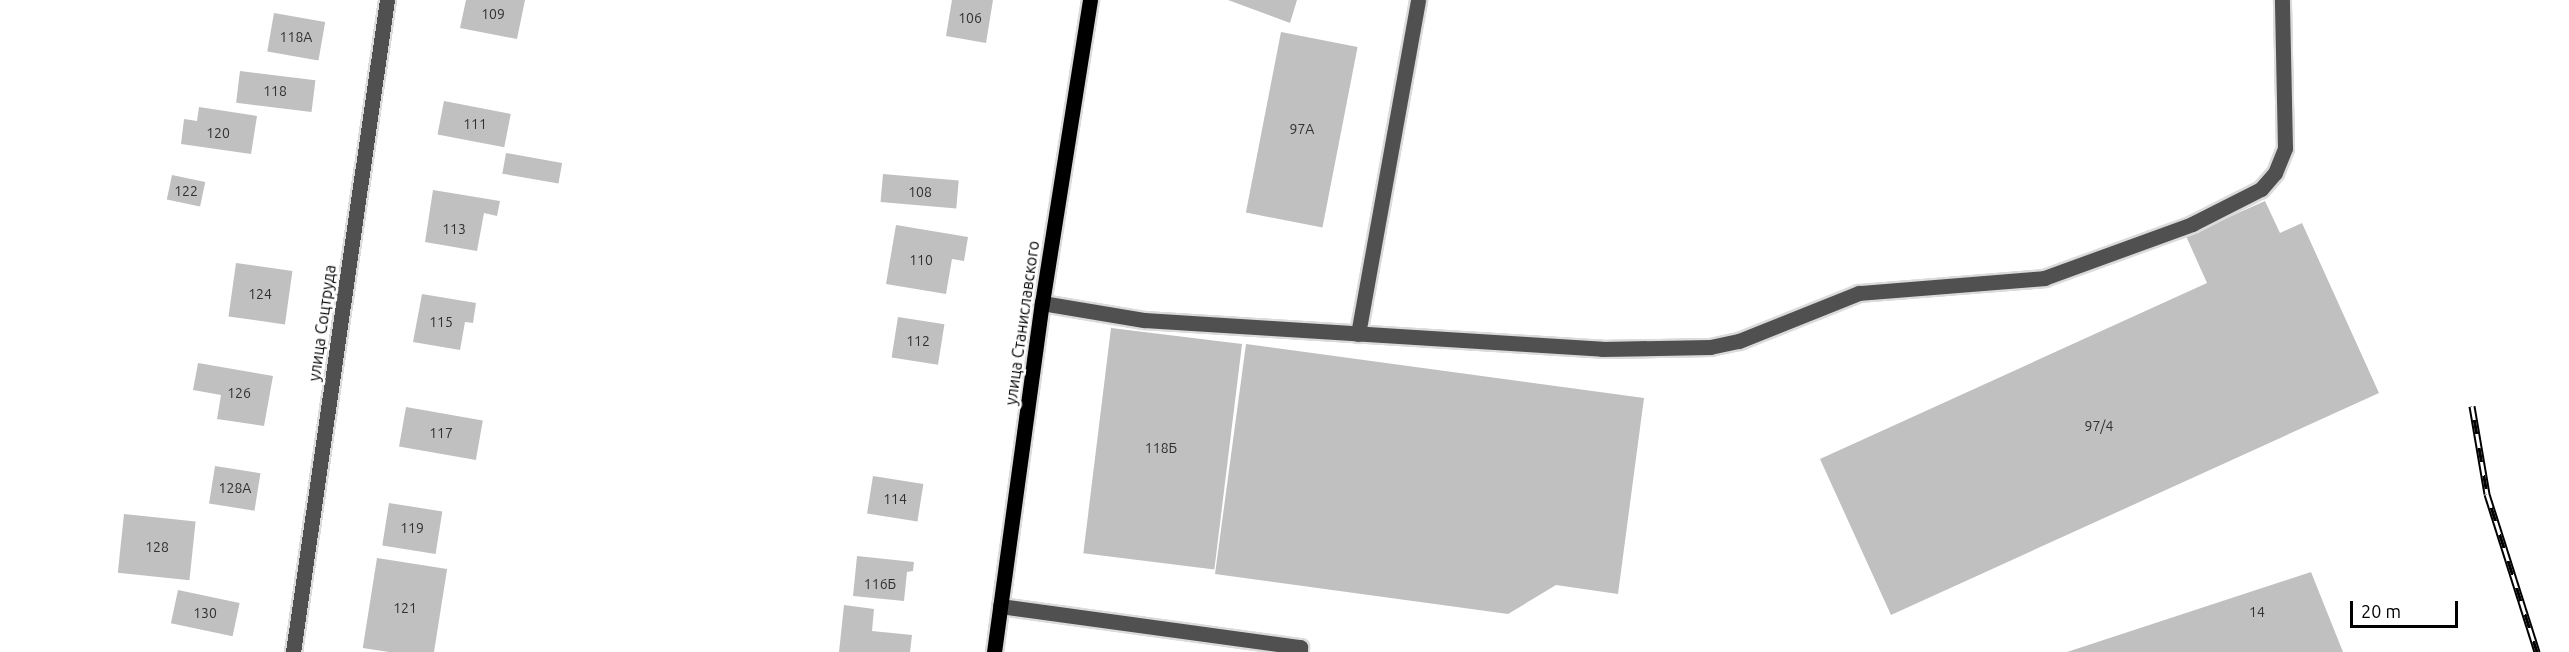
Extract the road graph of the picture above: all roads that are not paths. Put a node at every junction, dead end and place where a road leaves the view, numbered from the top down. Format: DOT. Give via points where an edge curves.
graph roads {
  1 [pos="387,0"];
  2 [pos="1090,0"];
  3 [pos="1418,0"];
  4 [pos="2282,0"];
  5 [pos="1042,303"];
  6 [pos="1358,334"];
  7 [pos="1000,606"];
  8 [pos="293,652"];
  9 [pos="994,652"];
  10 [pos="1300,652"];
  1 -- 8 [label="street, улица Соцтруда"];
  2 -- 5 [label="main road, улица Станиславского"];
  3 -- 6 [label="street"];
  4 -- 6 [label="street" via="2285,148 2268,181 2261,189 2192,224 2044,278 1859,293 1739,341 1710,348 1602,349"];
  5 -- 6 [label="street" via="1144,320"];
  5 -- 7 [label="main road, улица Станиславского"];
  7 -- 9 [label="main road, улица Станиславского"];
  7 -- 10 [label="street" via="1300,646"];
}
